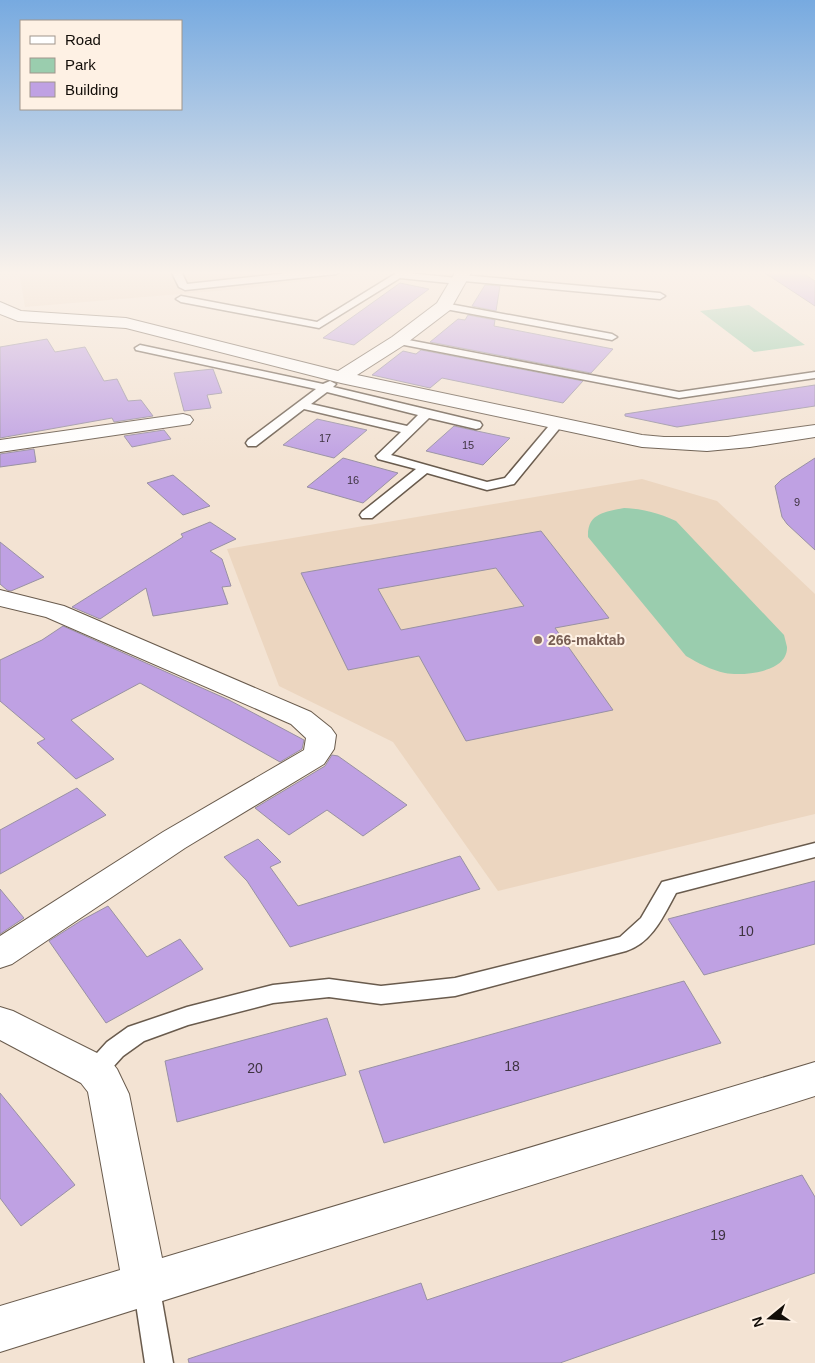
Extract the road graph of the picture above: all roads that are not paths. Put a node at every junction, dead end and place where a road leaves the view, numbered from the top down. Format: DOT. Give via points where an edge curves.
graph roads {
  1 [pos="172,335"];
  2 [pos="406,335"];
  3 [pos="599,335"];
  4 [pos="612,337"];
  5 [pos="398,341"];
  6 [pos="140,348"];
  7 [pos="815,375"];
  8 [pos="341,377"];
  9 [pos="325,388"];
  10 [pos="302,404"];
  11 [pos="426,414"];
  12 [pos="183,420"];
  13 [pos="556,424"];
  14 [pos="476,425"];
  15 [pos="409,430"];
  16 [pos="815,431"];
  17 [pos="252,443"];
  18 [pos="0,446"];
  19 [pos="425,468"];
  20 [pos="367,515"];
  21 [pos="0,598"];
  22 [pos="815,850"];
  23 [pos="0,954"];
  24 [pos="0,1022"];
  25 [pos="95,1071"];
  26 [pos="815,1079"];
  27 [pos="146,1283"];
  28 [pos="0,1329"];
  29 [pos="158,1363"];
  1 -- 8 [label="street"];
  2 -- 5 [label="street"];
  3 -- 4 [label="lane"];
  5 -- 7 [label="lane" via="679,394"];
  5 -- 8 [label="street"];
  6 -- 9 [label="lane"];
  8 -- 9 [label="lane"];
  8 -- 13 [label="street"];
  9 -- 10 [label="lane"];
  9 -- 11 [label="lane"];
  10 -- 15 [label="lane"];
  10 -- 17 [label="lane"];
  11 -- 14 [label="lane"];
  11 -- 15 [label="lane"];
  12 -- 18 [label="street"];
  13 -- 16 [label="street" via="642,441 694,446 745,443"];
  13 -- 19 [label="lane" via="509,481 488,486"];
  15 -- 19 [label="lane" via="382,456"];
  19 -- 20 [label="lane"];
  21 -- 23 [label="street" via="55,611 301,718 321,735 321,744 314,757 174,840"];
  22 -- 25 [label="lane" via="668,887 648,924 626,943 455,987 381,995 329,988 273,994 187,1016 136,1034 114,1049"];
  24 -- 25 [label="street"];
  25 -- 27 [label="street" via="109,1094"];
  26 -- 27 [label="street"];
  27 -- 28 [label="street"];
  27 -- 29 [label="lane"];
}
